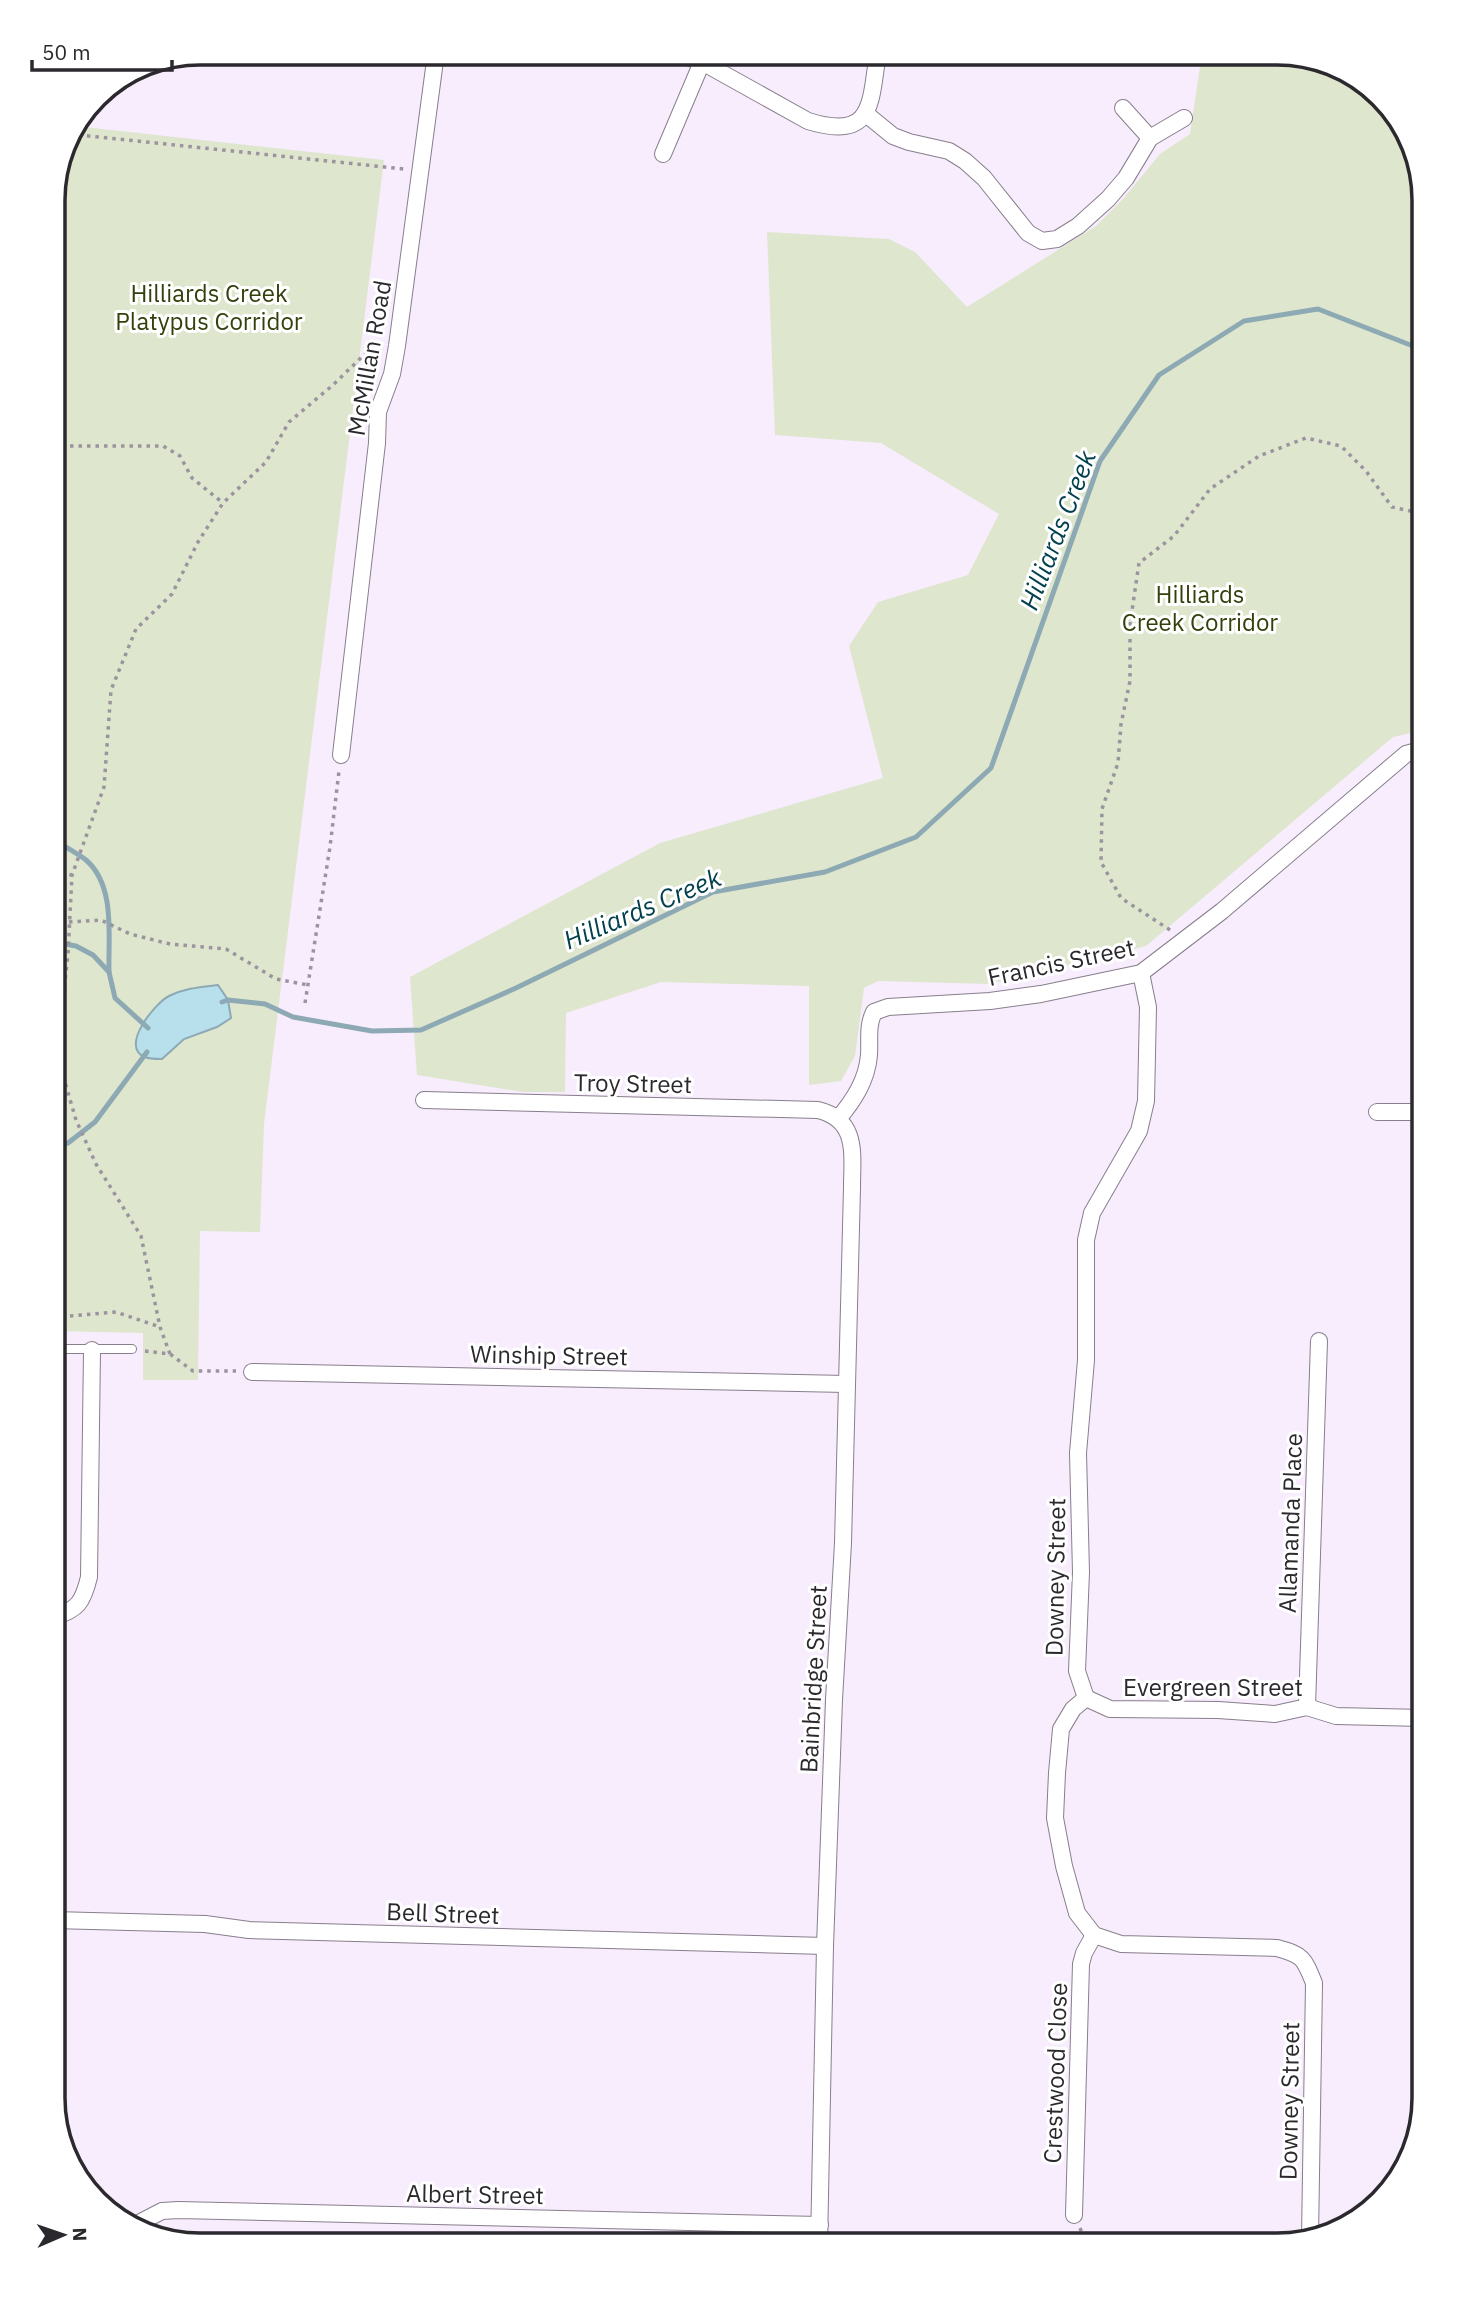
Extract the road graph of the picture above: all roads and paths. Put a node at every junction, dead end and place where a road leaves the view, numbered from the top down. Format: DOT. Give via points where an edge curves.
graph roads {
  1 [pos="434,65"];
  2 [pos="701,65"];
  3 [pos="708,65"];
  4 [pos="877,65"];
  5 [pos="1123,108"];
  6 [pos="866,114"];
  7 [pos="1184,118"];
  8 [pos="82,135"];
  9 [pos="1150,138"];
  10 [pos="663,154"];
  11 [pos="420,170"];
  12 [pos="397,346"];
  13 [pos="65,446"];
  14 [pos="223,503"];
  15 [pos="1412,511"];
  16 [pos="1412,752"];
  17 [pos="341,755"];
  18 [pos="65,873"];
  19 [pos="72,875"];
  20 [pos="68,922"];
  21 [pos="1187,939"];
  22 [pos="1141,973"];
  23 [pos="65,982"];
  24 [pos="308,985"];
  25 [pos="305,1003"];
  26 [pos="65,1082"];
  27 [pos="424,1100"];
  28 [pos="1377,1111"];
  29 [pos="1412,1112"];
  30 [pos="838,1119"];
  31 [pos="65,1316"];
  32 [pos="160,1327"];
  33 [pos="1319,1341"];
  34 [pos="65,1349"];
  35 [pos="132,1349"];
  36 [pos="92,1350"];
  37 [pos="170,1354"];
  38 [pos="252,1371"];
  39 [pos="846,1384"];
  40 [pos="65,1612"];
  41 [pos="1086,1698"];
  42 [pos="1307,1707"];
  43 [pos="1412,1718"];
  44 [pos="65,1920"];
  45 [pos="1094,1935"];
  46 [pos="825,1946"];
  47 [pos="1074,2215"];
  48 [pos="144,2221"];
  49 [pos="820,2225"];
  50 [pos="1310,2229"];
  51 [pos="820,2233"];
  1 -- 11 [label="street, McMillan Road"];
  2 -- 10 [label="street"];
  3 -- 6 [label="street" via="816,124 843,126"];
  4 -- 6 [label="street"];
  5 -- 9 [label="street"];
  6 -- 9 [label="street" via="893,136 949,151 965,161 1028,233 1042,241 1056,239 1078,226 1108,199"];
  7 -- 9 [label="street"];
  8 -- 11 [label="path"];
  11 -- 12 [label="street, McMillan Road"];
  12 -- 14 [label="path" via="370,349 289,422 266,462"];
  12 -- 17 [label="street, McMillan Road" via="378,412"];
  13 -- 14 [label="path" via="163,446 180,456 192,478"];
  14 -- 19 [label="path" via="172,594 136,629 111,690 104,787"];
  15 -- 21 [label="path" via="1392,507 1341,446 1306,438 1259,456 1210,489 1174,536 1139,564 1130,624 1130,681 1118,763 1102,809 1101,862 1121,898"];
  16 -- 21 [label="street, Francis Street"];
  17 -- 24 [label="path"];
  18 -- 19 [label="path"];
  19 -- 20 [label="path"];
  20 -- 23 [label="path"];
  20 -- 24 [label="path" via="101,920 130,934 170,944 226,949 276,979"];
  21 -- 22 [label="street, Francis Street"];
  22 -- 30 [label="street, Francis Street" via="1041,994 874,1012 862,1084"];
  22 -- 41 [label="street, Downey Street" via="1148,1007 1146,1101 1139,1131 1092,1213 1086,1240 1086,1360 1078,1453 1081,1572 1077,1671"];
  24 -- 25 [label="path"];
  26 -- 32 [label="path" via="96,1164 141,1236"];
  27 -- 30 [label="street, Troy Street" via="801,1109"];
  28 -- 29 [label="street"];
  30 -- 39 [label="street, Bainbridge Street" via="849,1132 852,1148"];
  31 -- 32 [label="path" via="116,1312"];
  32 -- 37 [label="path"];
  33 -- 42 [label="street, Allamanda Place"];
  34 -- 36 [label="lane"];
  35 -- 36 [label="lane"];
  35 -- 37 [label="path"];
  36 -- 40 [label="street" via="89,1577 78,1606"];
  37 -- 38 [label="path" via="193,1371"];
  38 -- 39 [label="street, Winship Street"];
  39 -- 46 [label="street, Bainbridge Street"];
  41 -- 42 [label="street, Evergreen Street" via="1110,1709 1275,1714"];
  41 -- 45 [label="street" via="1061,1729 1055,1818 1077,1913"];
  42 -- 43 [label="street, Evergreen Street" via="1336,1716"];
  44 -- 46 [label="street, Bell Street" via="205,1924 249,1930"];
  45 -- 47 [label="street, Crestwood Close" via="1081,1964"];
  45 -- 50 [label="street, Downey Street" via="1121,1944 1277,1948 1305,1961 1314,1983"];
  46 -- 49 [label="street, Bainbridge Street"];
  48 -- 49 [label="street, Albert Street" via="162,2211 178,2210"];
  49 -- 51 [label="street, Bainbridge Street"];
}
